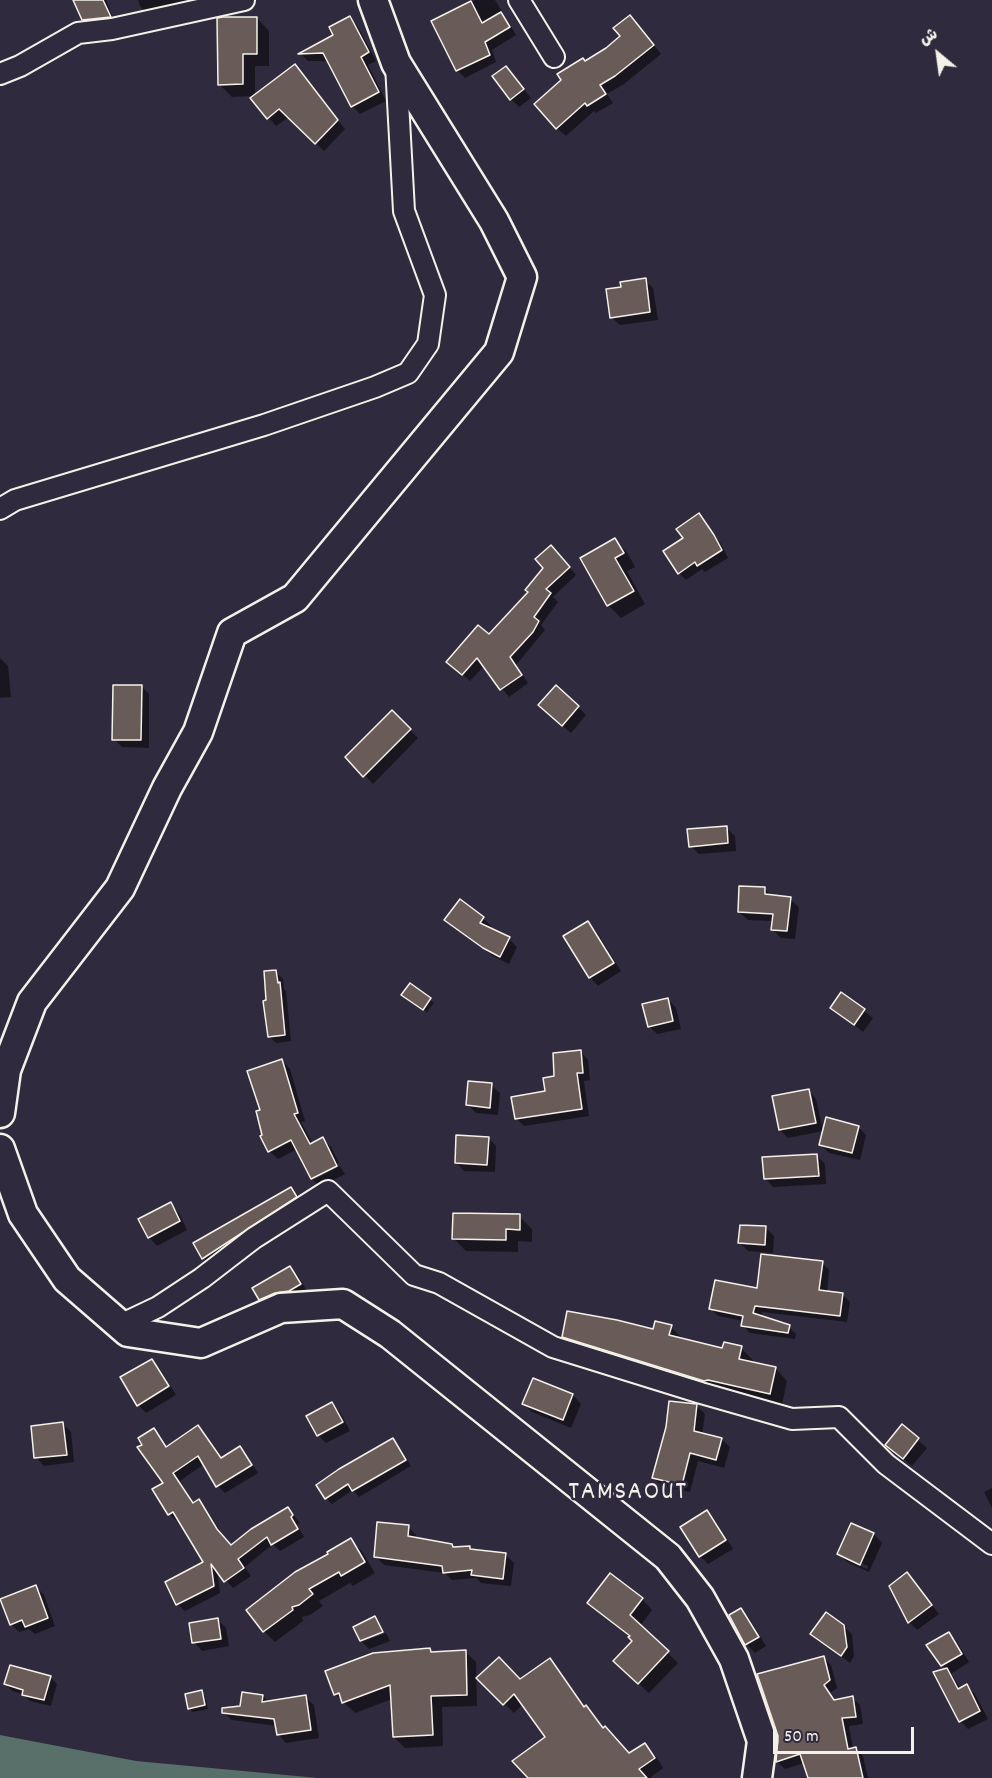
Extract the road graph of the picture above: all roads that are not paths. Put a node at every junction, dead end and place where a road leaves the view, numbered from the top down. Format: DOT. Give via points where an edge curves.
graph roads {
  1 [pos="244,0"];
  2 [pos="373,0"];
  3 [pos="519,0"];
  4 [pos="554,57"];
  5 [pos="396,63"];
  6 [pos="0,74"];
  7 [pos="0,509"];
  8 [pos="0,1113"];
  9 [pos="0,1149"];
  10 [pos="9,1195"];
  11 [pos="120,1324"];
  12 [pos="992,1544"];
  13 [pos="757,1778"];
  1 -- 6 [label="street" via="78,33"];
  2 -- 5 [label="main road"];
  3 -- 4 [label="street"];
  5 -- 7 [label="street" via="404,211 435,295 428,344 408,373 264,425 15,500"];
  5 -- 8 [label="main road" via="494,221 522,277 499,352 295,598 232,633 198,732 120,888 32,1002 6,1070"];
  9 -- 10 [label="main road"];
  10 -- 11 [label="main road" via="67,1279"];
  11 -- 12 [label="street" via="158,1307 328,1191 414,1275 439,1283 553,1347 792,1419 839,1417 886,1464"];
  11 -- 13 [label="main road" via="128,1332 201,1343 281,1308 343,1304 390,1335 668,1557 700,1598 734,1659 762,1742"];
}
